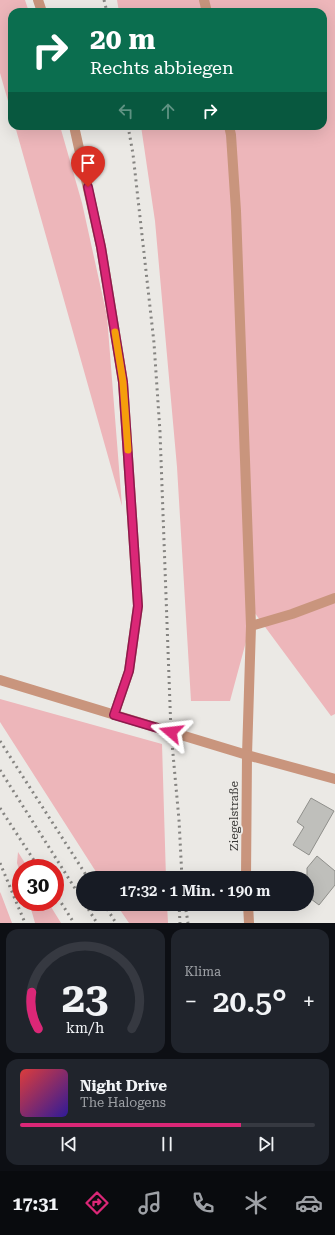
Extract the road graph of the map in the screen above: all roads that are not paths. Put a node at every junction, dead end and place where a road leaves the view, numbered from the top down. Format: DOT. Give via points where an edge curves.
graph roads {
  1 [pos="75,130"];
  2 [pos="230,130"];
  3 [pos="335,598"];
  4 [pos="250,626"];
  5 [pos="0,680"];
  6 [pos="114,715"];
  7 [pos="247,755"];
  8 [pos="335,779"];
  9 [pos="246,871"];
  10 [pos="248,911"];
  11 [pos="249,923"];
  1 -- 6 [label="street" via="101,247 123,382 138,606 129,671"];
  2 -- 4 [label="street, Ziegelstraße" via="236,211"];
  3 -- 4 [label="street"];
  4 -- 7 [label="street, Ziegelstraße"];
  5 -- 6 [label="street"];
  6 -- 7 [label="street"];
  7 -- 8 [label="street"];
  7 -- 9 [label="street, Ziegelstraße"];
  10 -- 11 [label="street"];
}
